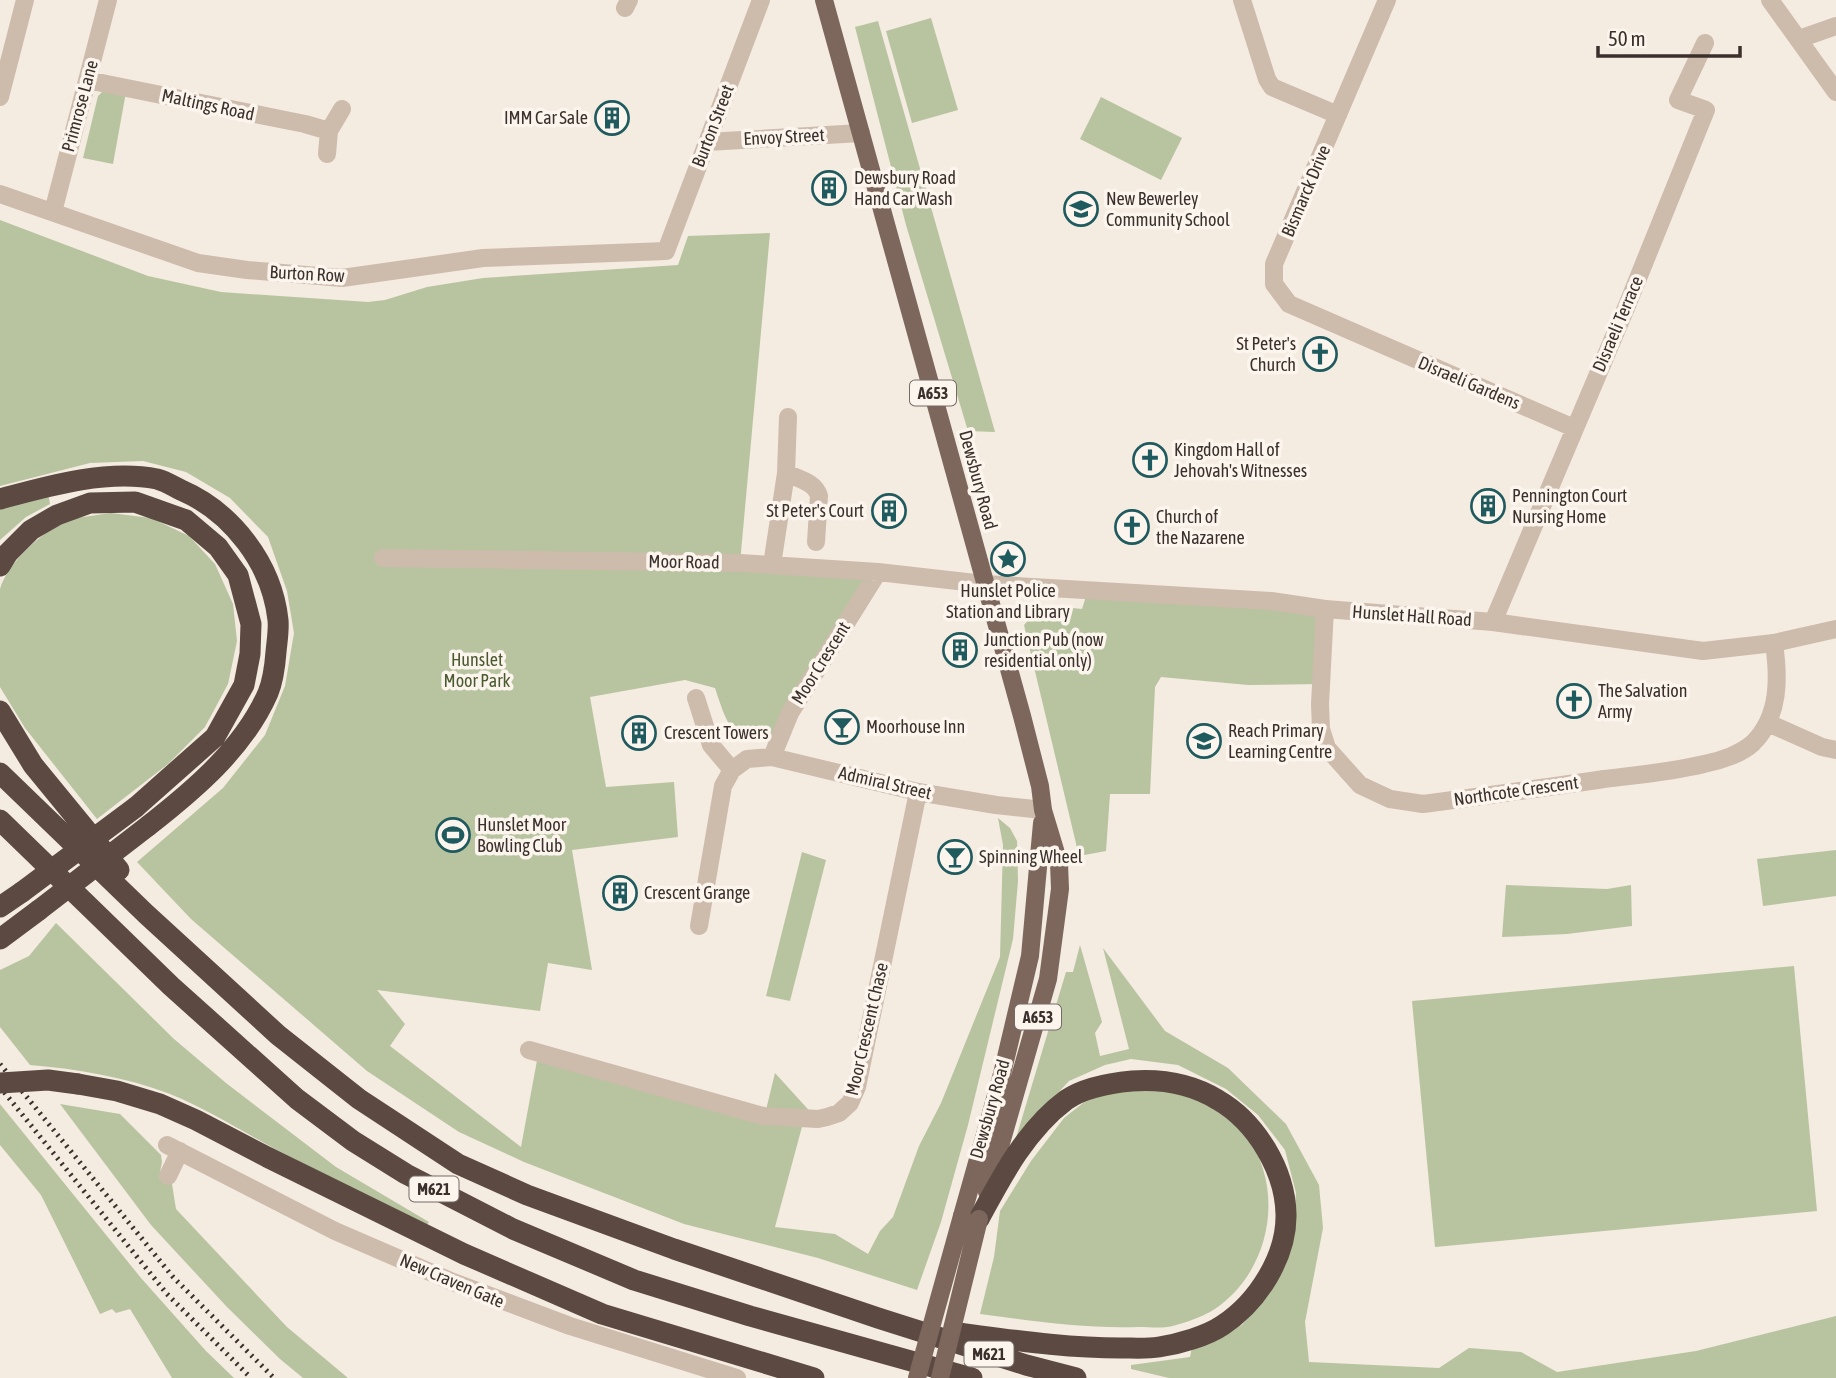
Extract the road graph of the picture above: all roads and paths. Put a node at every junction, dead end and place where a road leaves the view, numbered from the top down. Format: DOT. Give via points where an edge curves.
graph roads {
  1 [pos="24,0"];
  2 [pos="108,0"];
  3 [pos="761,0"];
  4 [pos="824,0"];
  5 [pos="1242,0"];
  6 [pos="1387,0"];
  7 [pos="1770,0"];
  8 [pos="1836,26"];
  9 [pos="1799,39"];
  10 [pos="1705,43"];
  11 [pos="87,80"];
  12 [pos="1836,92"];
  13 [pos="0,97"];
  14 [pos="342,109"];
  15 [pos="1338,115"];
  16 [pos="329,131"];
  17 [pos="861,133"];
  18 [pos="707,142"];
  19 [pos="327,154"];
  20 [pos="0,194"];
  21 [pos="53,212"];
  22 [pos="666,251"];
  23 [pos="1364,337"];
  24 [pos="788,417"];
  25 [pos="1574,428"];
  26 [pos="786,473"];
  27 [pos="0,499"];
  28 [pos="816,542"];
  29 [pos="383,558"];
  30 [pos="772,565"];
  31 [pos="0,566"];
  32 [pos="878,572"];
  33 [pos="985,584"];
  34 [pos="1325,609"];
  35 [pos="1493,622"];
  36 [pos="1836,629"];
  37 [pos="1774,643"];
  38 [pos="696,698"];
  39 [pos="0,711"];
  40 [pos="1768,723"];
  41 [pos="1836,750"];
  42 [pos="772,757"];
  43 [pos="732,770"];
  44 [pos="0,773"];
  45 [pos="918,792"];
  46 [pos="1043,810"];
  47 [pos="0,820"];
  48 [pos="0,906"];
  49 [pos="699,926"];
  50 [pos="0,939"];
  51 [pos="198,961"];
  52 [pos="529,1050"];
  53 [pos="0,1083"];
  54 [pos="168,1176"];
  55 [pos="971,1218"];
  56 [pos="750,1316"];
  57 [pos="904,1327"];
  58 [pos="737,1378"];
  59 [pos="814,1378"];
  60 [pos="917,1378"];
  61 [pos="931,1378"];
  62 [pos="940,1378"];
  63 [pos="972,1378"];
  64 [pos="1076,1378"];
  1 -- 13 [label="street"];
  2 -- 11 [label="street, Primrose Lane"];
  3 -- 18 [label="street, Burton Street"];
  4 -- 17 [label="main road, Dewsbury Road / A653"];
  5 -- 15 [label="street" via="1272,87"];
  6 -- 15 [label="street, Bismarck Drive"];
  7 -- 9 [label="street"];
  8 -- 9 [label="street"];
  9 -- 12 [label="street"];
  10 -- 25 [label="street, Disraeli Terrace" via="1678,100 1706,110"];
  11 -- 16 [label="street, Maltings Road"];
  11 -- 21 [label="street, Primrose Lane"];
  14 -- 16 [label="street"];
  15 -- 23 [label="street, Bismarck Drive" via="1274,264 1273,277 1277,291 1289,304"];
  16 -- 19 [label="street"];
  17 -- 18 [label="street, Envoy Street"];
  17 -- 33 [label="main road, Dewsbury Road / A653"];
  18 -- 22 [label="street, Burton Street"];
  20 -- 21 [label="street, Burton Row"];
  21 -- 22 [label="street, Burton Row" via="198,263 342,278 484,258"];
  23 -- 25 [label="street, Disraeli Gardens"];
  24 -- 26 [label="street"];
  25 -- 35 [label="street, Disraeli Terrace"];
  26 -- 28 [label="street" via="817,490"];
  26 -- 30 [label="street"];
  27 -- 50 [label="highway, bridge" via="104,476 157,480 196,496 225,517 258,558 278,622 268,692 246,731 218,765 181,800"];
  29 -- 30 [label="street, Moor Road"];
  30 -- 32 [label="street, Moor Road"];
  31 -- 48 [label="highway, bridge" via="31,530 57,515 90,503 135,502 186,520 218,547 238,575 251,624 244,685 215,737 136,807"];
  32 -- 33 [label="street, Moor Road"];
  32 -- 42 [label="street, Moor Crescent" via="790,713"];
  33 -- 34 [label="street, Hunslet Hall Road" via="1271,601"];
  33 -- 46 [label="main road, Dewsbury Road / A653"];
  34 -- 35 [label="street, Hunslet Hall Road"];
  34 -- 40 [label="street, Northcote Crescent" via="1320,704 1327,748 1360,785 1390,799 1423,804 1704,764 1751,745"];
  35 -- 37 [label="street, Hunslet Hall Road" via="1703,651"];
  36 -- 37 [label="street, Hunslet Hall Road"];
  37 -- 40 [label="street, Northcote Crescent" via="1777,685"];
  38 -- 43 [label="street" via="711,745"];
  39 -- 51 [label="highway" via="33,765"];
  40 -- 41 [label="street"];
  42 -- 43 [label="street, Admiral Street" via="747,759"];
  42 -- 45 [label="street, Admiral Street"];
  43 -- 49 [label="street" via="723,786"];
  44 -- 51 [label="highway, M621"];
  45 -- 46 [label="street, Admiral Street"];
  45 -- 52 [label="street, Moor Crescent Chase" via="857,1087 839,1113 818,1119 763,1116"];
  46 -- 55 [label="main road, Dewsbury Road / A653" via="1059,863 1060,889 1048,979"];
  47 -- 56 [label="highway, M621" via="171,986 297,1098 353,1141 513,1229 634,1280"];
  51 -- 57 [label="highway, M621" via="278,1035 359,1099 458,1164 649,1240"];
  53 -- 59 [label="highway, bridge" via="48,1080 138,1097 196,1119 452,1248 602,1314"];
  54 -- 58 [label="street, New Craven Gate" via="174,1148 335,1231 465,1287 570,1326"];
  55 -- 57 [label="highway" via="1010,1162 1068,1099 1091,1088 1154,1079 1220,1100 1248,1125 1275,1162 1286,1214 1284,1239 1258,1293 1222,1326 1192,1338 1158,1348 1075,1348"];
  55 -- 60 [label="main road, Dewsbury Road / A653, bridge"];
  55 -- 62 [label="main road, Dewsbury Road / A653, bridge"];
  56 -- 61 [label="highway"];
  56 -- 63 [label="highway, M621"];
  57 -- 64 [label="highway, M621"];
}
